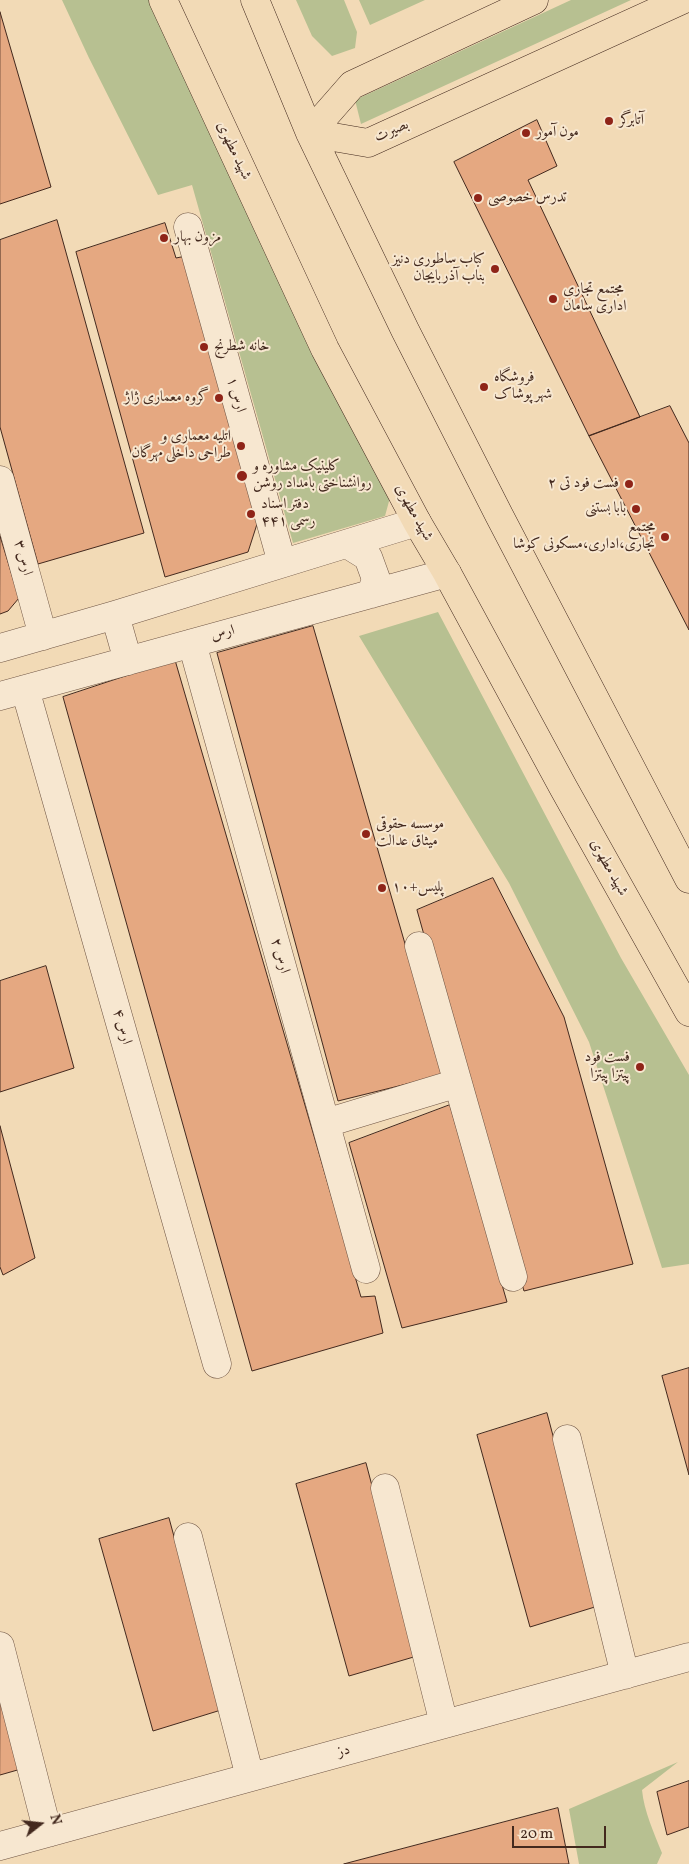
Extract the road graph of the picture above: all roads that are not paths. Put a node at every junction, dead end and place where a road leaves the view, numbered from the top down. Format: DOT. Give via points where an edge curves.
graph roads {
  1 [pos="163,0"];
  2 [pos="255,0"];
  3 [pos="534,0"];
  4 [pos="682,0"];
  5 [pos="310,133"];
  6 [pos="188,227"];
  7 [pos="0,480"];
  8 [pos="417,522"];
  9 [pos="347,544"];
  10 [pos="282,563"];
  11 [pos="447,573"];
  12 [pos="371,594"];
  13 [pos="115,615"];
  14 [pos="43,636"];
  15 [pos="192,643"];
  16 [pos="0,648"];
  17 [pos="128,661"];
  18 [pos="13,693"];
  19 [pos="689,879"];
  20 [pos="418,946"];
  21 [pos="689,1012"];
  22 [pos="458,1083"];
  23 [pos="326,1123"];
  24 [pos="366,1268"];
  25 [pos="513,1277"];
  26 [pos="217,1364"];
  27 [pos="567,1439"];
  28 [pos="386,1488"];
  29 [pos="188,1537"];
  30 [pos="0,1646"];
  31 [pos="689,1657"];
  32 [pos="625,1675"];
  33 [pos="444,1724"];
  34 [pos="250,1777"];
  35 [pos="48,1833"];
  36 [pos="0,1846"];
  1 -- 8 [label="main road, شهید مطهری" via="325,349"];
  2 -- 5 [label="main road"];
  3 -- 5 [label="main road" via="352,85"];
  4 -- 5 [label="main road, بصیرت" via="368,143"];
  5 -- 19 [label="main road" via="414,348"];
  6 -- 10 [label="street, ارس ۱"];
  7 -- 14 [label="street, ارس ۳"];
  8 -- 9 [label="street"];
  8 -- 11 [label="main road, شهید مطهری"];
  9 -- 10 [label="street"];
  9 -- 12 [label="street" via="368,557 376,579"];
  10 -- 13 [label="street"];
  11 -- 12 [label="street, ارس"];
  11 -- 21 [label="main road, شهید مطهری"];
  12 -- 15 [label="street, ارس"];
  13 -- 14 [label="street"];
  13 -- 17 [label="street"];
  14 -- 16 [label="street"];
  15 -- 17 [label="street, ارس"];
  15 -- 23 [label="street, ارس ۲"];
  17 -- 18 [label="street, ارس"];
  18 -- 26 [label="street, ارس ۴"];
  20 -- 22 [label="street"];
  22 -- 23 [label="street"];
  22 -- 25 [label="street"];
  23 -- 24 [label="street, ارس ۲"];
  27 -- 32 [label="street"];
  28 -- 33 [label="street"];
  29 -- 34 [label="street"];
  30 -- 35 [label="street"];
  31 -- 32 [label="street, دز"];
  32 -- 33 [label="street, دز"];
  33 -- 34 [label="street, دز"];
  34 -- 35 [label="street, دز"];
  35 -- 36 [label="street, دز"];
}
